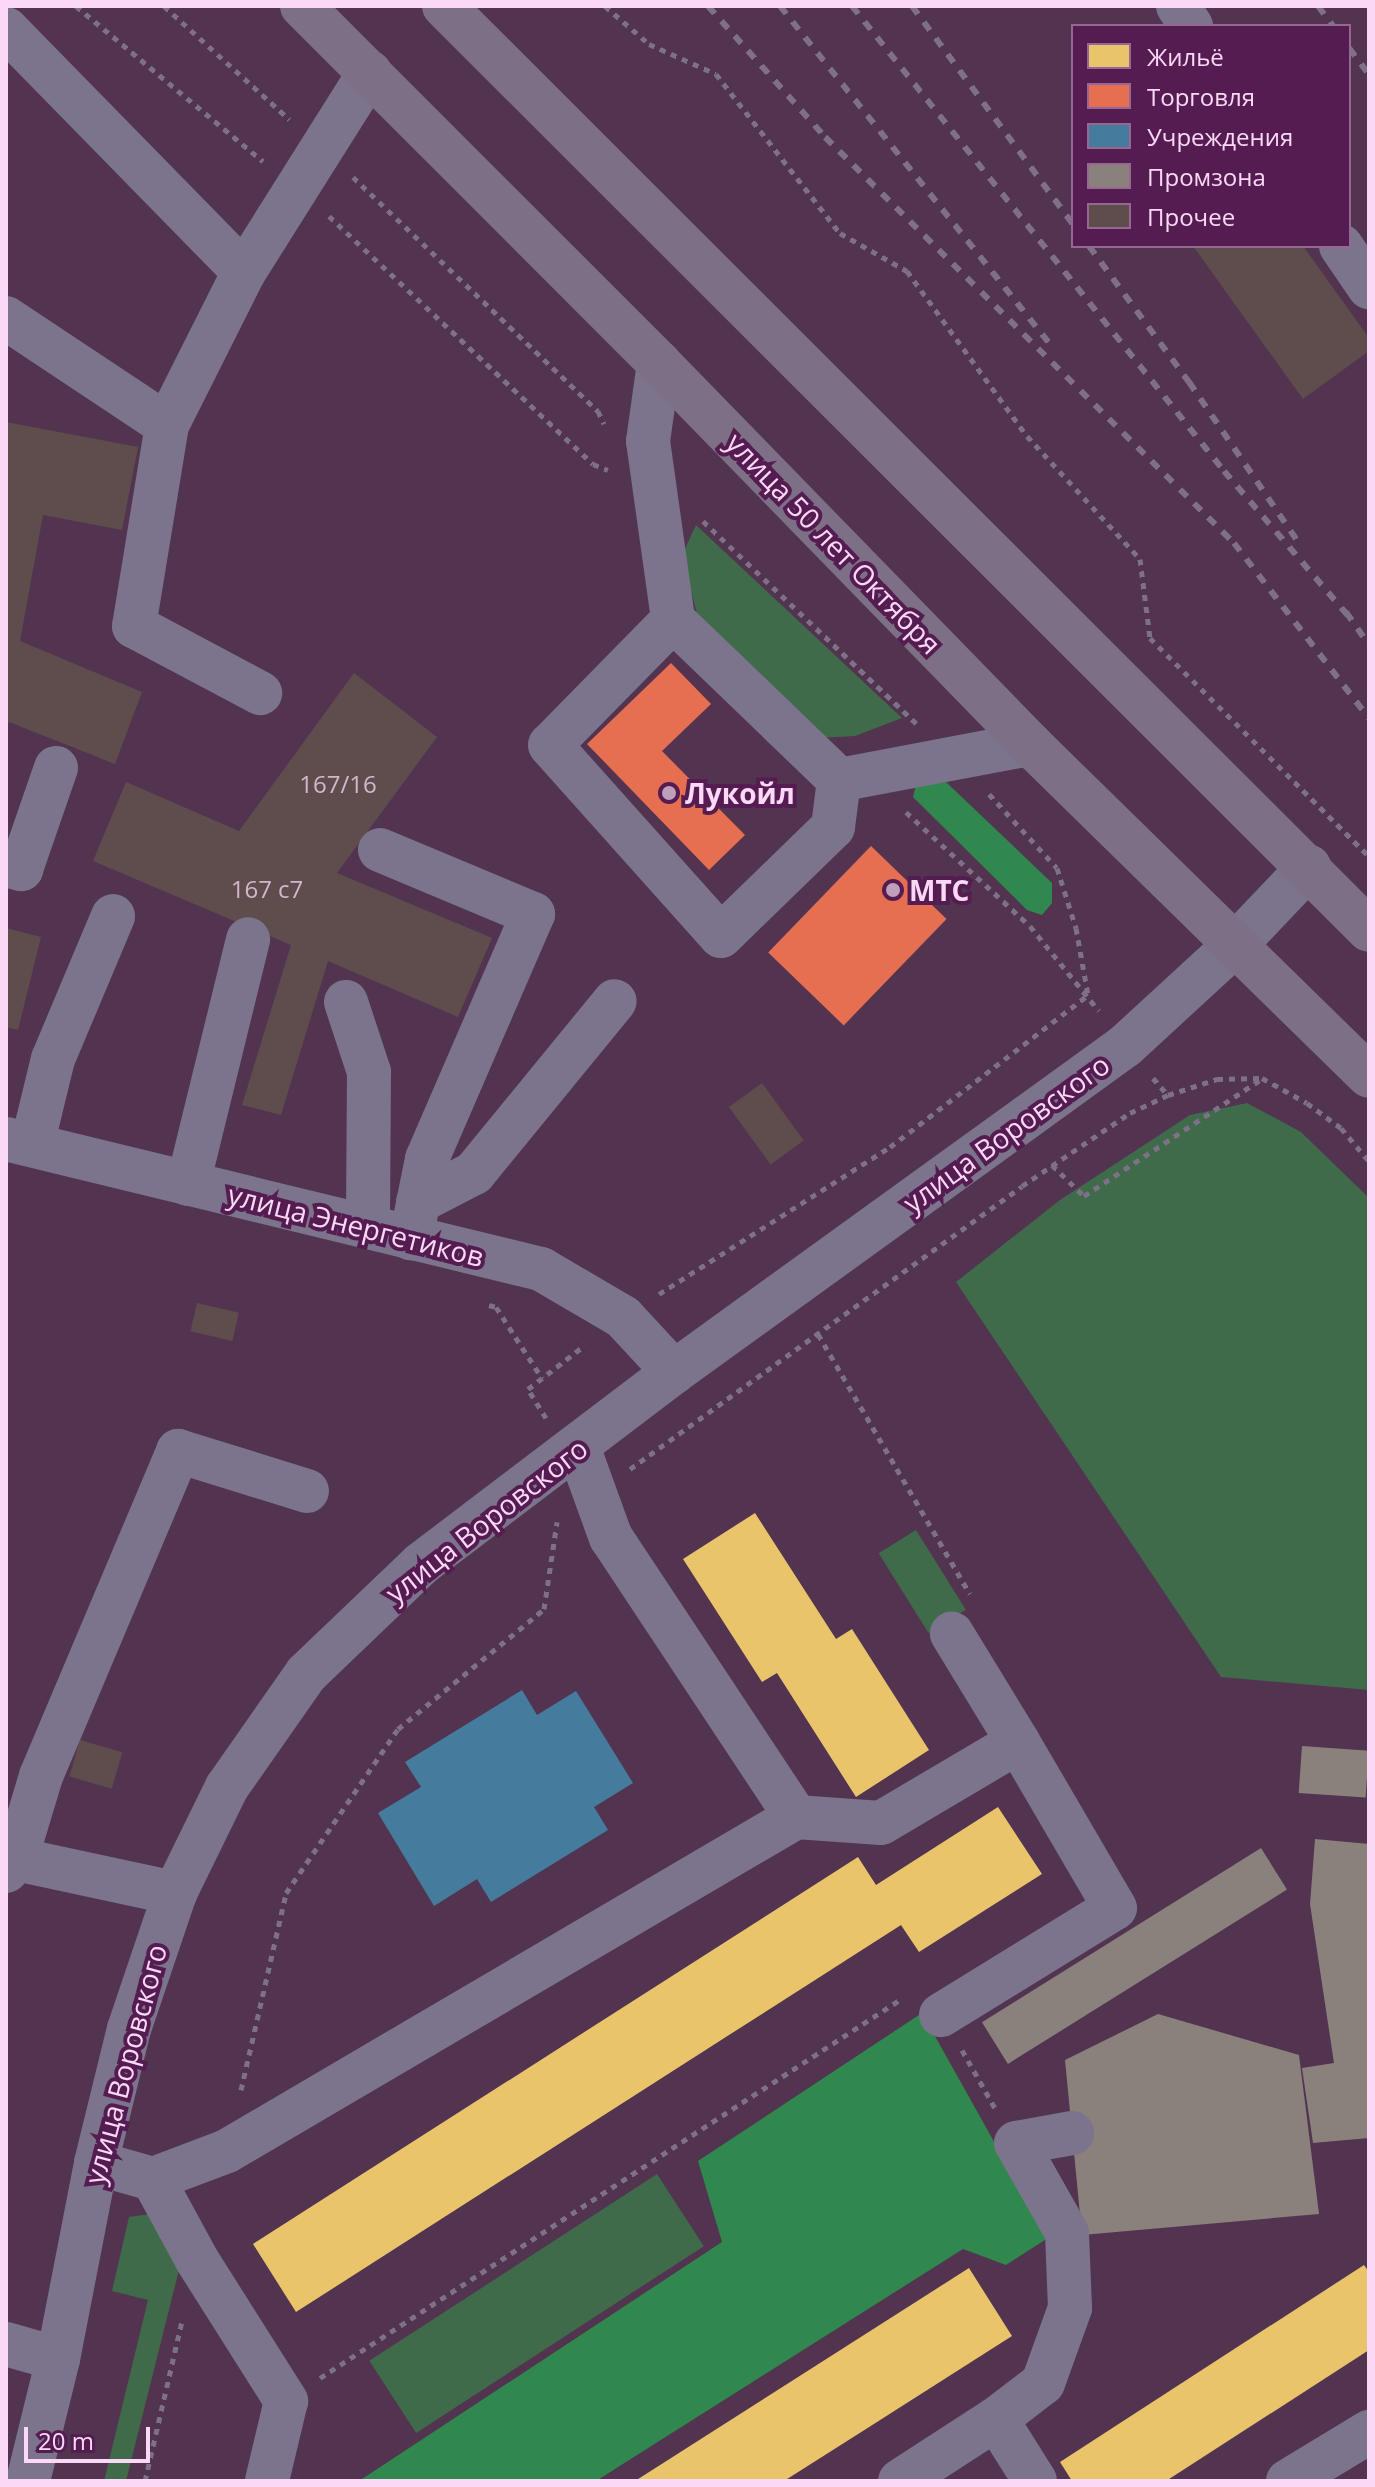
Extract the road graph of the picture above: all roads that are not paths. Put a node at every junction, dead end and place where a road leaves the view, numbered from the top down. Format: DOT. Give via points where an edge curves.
graph roads {
  1 [pos="302,6"];
  2 [pos="444,6"];
  3 [pos="1178,6"];
  4 [pos="1190,24"];
  5 [pos="6,29"];
  6 [pos="370,72"];
  7 [pos="1342,248"];
  8 [pos="244,272"];
  9 [pos="1369,287"];
  10 [pos="6,318"];
  11 [pos="659,363"];
  12 [pos="167,425"];
  13 [pos="673,620"];
  14 [pos="260,693"];
  15 [pos="1030,744"];
  16 [pos="56,768"];
  17 [pos="839,780"];
  18 [pos="380,850"];
  19 [pos="6,865"];
  20 [pos="1309,867"];
  21 [pos="113,916"];
  22 [pos="1369,930"];
  23 [pos="248,939"];
  24 [pos="1237,943"];
  25 [pos="615,1001"];
  26 [pos="346,1002"];
  27 [pos="1369,1076"];
  28 [pos="19,1142"];
  29 [pos="188,1184"];
  30 [pos="414,1220"];
  31 [pos="368,1227"];
  32 [pos="674,1372"];
  33 [pos="572,1450"];
  34 [pos="307,1491"];
  35 [pos="956,1642"];
  36 [pos="1018,1742"];
  37 [pos="796,1817"];
  38 [pos="9,1857"];
  39 [pos="175,1893"];
  40 [pos="927,2003"];
  41 [pos="1072,2133"];
  42 [pos="96,2163"];
  43 [pos="153,2179"];
  44 [pos="6,2344"];
  45 [pos="58,2359"];
  46 [pos="996,2419"];
  47 [pos="1369,2432"];
  48 [pos="28,2481"];
  49 [pos="267,2481"];
  50 [pos="900,2481"];
  51 [pos="1035,2481"];
  52 [pos="1288,2481"];
  1 -- 6 [label="main road, улица 50 лет Октября"];
  2 -- 20 [label="main road"];
  3 -- 4 [label="street"];
  5 -- 8 [label="street"];
  6 -- 8 [label="street"];
  6 -- 11 [label="main road, улица 50 лет Октября"];
  7 -- 9 [label="street"];
  8 -- 12 [label="street"];
  10 -- 12 [label="street"];
  11 -- 13 [label="street" via="648,441"];
  11 -- 15 [label="main road, улица 50 лет Октября"];
  12 -- 14 [label="street" via="134,626"];
  13 -- 17 [label="street"];
  13 -- 17 [label="street" via="550,745 721,936 833,827"];
  15 -- 17 [label="street"];
  15 -- 24 [label="main road, улица 50 лет Октября"];
  16 -- 19 [label="street" via="21,869"];
  18 -- 30 [label="street" via="533,914 427,1159"];
  20 -- 22 [label="main road"];
  20 -- 24 [label="street, улица Воровского"];
  21 -- 28 [label="street"];
  23 -- 29 [label="street"];
  24 -- 27 [label="main road, улица 50 лет Октября"];
  24 -- 32 [label="street, улица Воровского" via="1125,1046"];
  25 -- 30 [label="street" via="474,1173"];
  26 -- 31 [label="street" via="369,1072"];
  28 -- 29 [label="street, улица Энергетиков"];
  29 -- 31 [label="street, улица Энергетиков"];
  30 -- 31 [label="street, улица Энергетиков"];
  30 -- 32 [label="street, улица Энергетиков" via="541,1269 623,1317"];
  32 -- 33 [label="street, улица Воровского"];
  33 -- 37 [label="street" via="611,1538"];
  33 -- 39 [label="street, улица Воровского" via="421,1564 306,1674 227,1787"];
  34 -- 38 [label="street" via="178,1451"];
  35 -- 36 [label="street"];
  36 -- 37 [label="street" via="881,1823"];
  36 -- 40 [label="street" via="1115,1908"];
  37 -- 43 [label="street" via="227,2151"];
  38 -- 39 [label="street"];
  39 -- 42 [label="street, улица Воровского" via="129,2029"];
  41 -- 46 [label="street" via="1016,2143 1067,2233 1070,2308 1043,2383"];
  42 -- 43 [label="street"];
  42 -- 45 [label="street, улица Воровского"];
  43 -- 49 [label="street" via="286,2401"];
  44 -- 45 [label="street"];
  45 -- 48 [label="street, улица Воровского"];
  46 -- 50 [label="street"];
  46 -- 51 [label="street"];
  47 -- 52 [label="street"];
}
